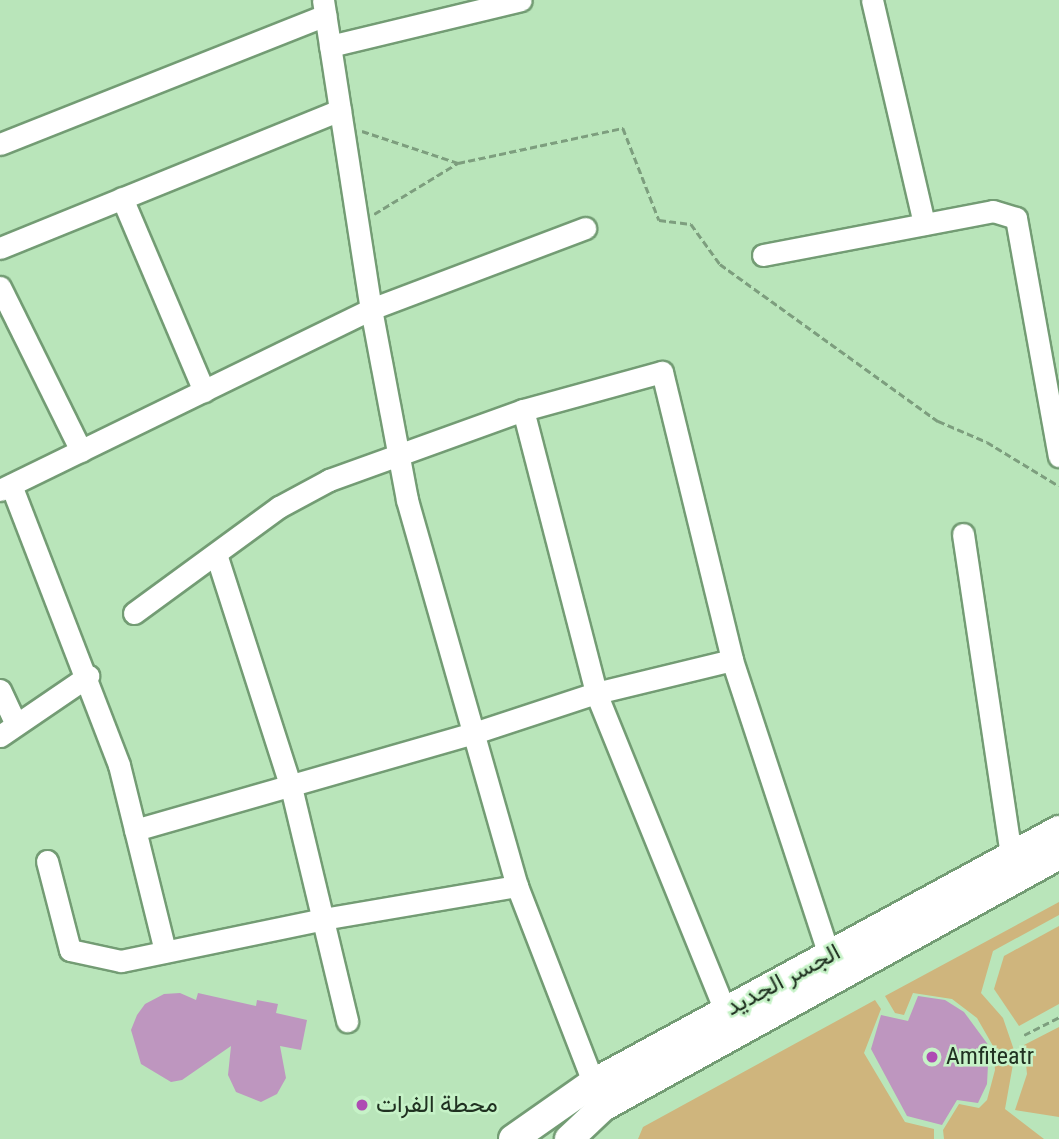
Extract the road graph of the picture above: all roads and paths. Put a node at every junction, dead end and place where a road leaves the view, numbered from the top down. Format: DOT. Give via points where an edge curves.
graph roads {
  1 [pos="521,0"];
  2 [pos="872,0"];
  3 [pos="324,8"];
  4 [pos="330,46"];
  5 [pos="341,117"];
  6 [pos="0,144"];
  7 [pos="458,163"];
  8 [pos="122,198"];
  9 [pos="358,223"];
  10 [pos="924,224"];
  11 [pos="585,229"];
  12 [pos="0,248"];
  13 [pos="763,255"];
  14 [pos="0,287"];
  15 [pos="371,309"];
  16 [pos="204,391"];
  17 [pos="523,411"];
  18 [pos="81,451"];
  19 [pos="398,454"];
  20 [pos="1059,456"];
  21 [pos="1059,486"];
  22 [pos="6,488"];
  23 [pos="962,534"];
  24 [pos="216,554"];
  25 [pos="134,613"];
  26 [pos="732,660"];
  27 [pos="88,676"];
  28 [pos="0,690"];
  29 [pos="596,693"];
  30 [pos="8,729"];
  31 [pos="474,733"];
  32 [pos="290,787"];
  33 [pos="135,830"];
  34 [pos="1059,830"];
  35 [pos="1059,855"];
  36 [pos="1012,856"];
  37 [pos="47,861"];
  38 [pos="517,886"];
  39 [pos="323,919"];
  40 [pos="165,951"];
  41 [pos="830,955"];
  42 [pos="725,1012"];
  43 [pos="1059,1017"];
  44 [pos="347,1021"];
  45 [pos="1024,1035"];
  46 [pos="598,1095"];
  47 [pos="513,1139"];
  48 [pos="569,1139"];
  49 [pos="602,1139"];
  1 -- 4 [label="street"];
  2 -- 10 [label="street"];
  3 -- 4 [label="street"];
  3 -- 6 [label="street"];
  4 -- 5 [label="street"];
  5 -- 7 [label="path"];
  5 -- 8 [label="street"];
  5 -- 9 [label="street"];
  7 -- 9 [label="path"];
  7 -- 21 [label="path" via="623,128 659,220 691,224 720,264 937,421 987,442"];
  8 -- 12 [label="street"];
  8 -- 16 [label="street"];
  9 -- 15 [label="street"];
  10 -- 13 [label="street"];
  10 -- 20 [label="street" via="993,211 1016,218"];
  11 -- 15 [label="street"];
  14 -- 18 [label="street"];
  15 -- 16 [label="street"];
  15 -- 19 [label="street"];
  16 -- 18 [label="street"];
  17 -- 19 [label="street"];
  17 -- 26 [label="street" via="662,372"];
  17 -- 29 [label="street"];
  18 -- 22 [label="street"];
  19 -- 24 [label="street" via="329,480 279,507"];
  19 -- 31 [label="street"];
  22 -- 27 [label="street"];
  23 -- 36 [label="street"];
  24 -- 25 [label="street"];
  24 -- 32 [label="street"];
  26 -- 29 [label="street"];
  26 -- 41 [label="street"];
  27 -- 30 [label="street"];
  27 -- 33 [label="street" via="119,765"];
  28 -- 30 [label="street"];
  29 -- 31 [label="street"];
  29 -- 42 [label="street"];
  31 -- 32 [label="street"];
  31 -- 38 [label="street"];
  32 -- 33 [label="street"];
  32 -- 39 [label="street"];
  33 -- 40 [label="street"];
  34 -- 36 [label="main road, الجسر الجديد"];
  35 -- 46 [label="main road, الجسر الجديد"];
  36 -- 41 [label="main road, الجسر الجديد"];
  37 -- 40 [label="street" via="70,950 121,961"];
  38 -- 39 [label="street"];
  38 -- 46 [label="street"];
  39 -- 40 [label="street"];
  39 -- 44 [label="street"];
  41 -- 42 [label="main road, الجسر الجديد"];
  42 -- 46 [label="main road, الجسر الجديد"];
  43 -- 45 [label="path"];
  46 -- 47 [label="main road, الجسر الجديد"];
  46 -- 48 [label="main road, الجسر الجديد"];
  46 -- 49 [label="main road"];
}
